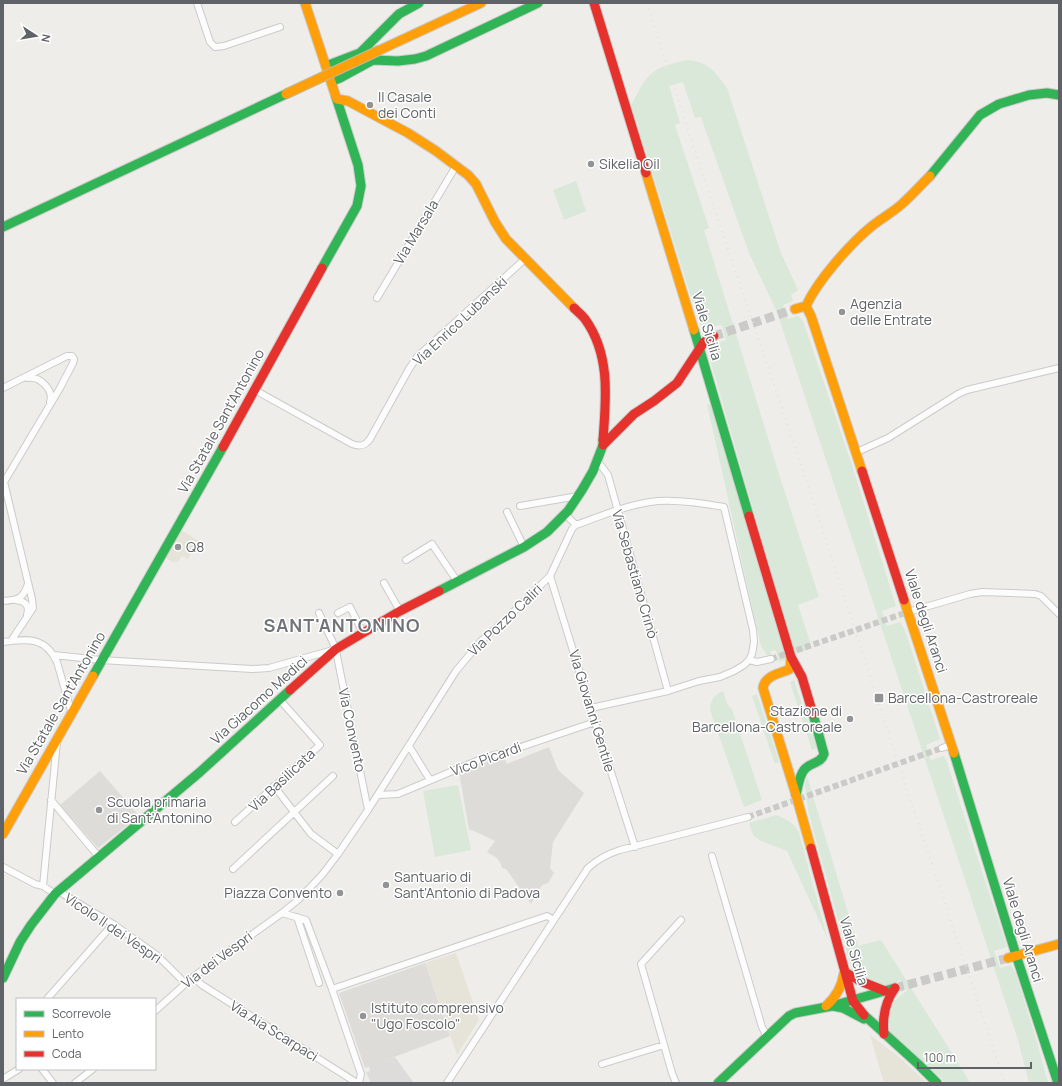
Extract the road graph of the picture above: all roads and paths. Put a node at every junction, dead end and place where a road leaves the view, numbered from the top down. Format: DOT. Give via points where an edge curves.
graph roads {
  1 [pos="197,3"];
  2 [pos="305,3"];
  3 [pos="419,3"];
  4 [pos="481,3"];
  5 [pos="538,3"];
  6 [pos="594,3"];
  7 [pos="280,26"];
  8 [pos="370,43"];
  9 [pos="377,60"];
  10 [pos="326,66"];
  11 [pos="344,76"];
  12 [pos="330,78"];
  13 [pos="336,96"];
  14 [pos="1059,96"];
  15 [pos="456,166"];
  16 [pos="3,227"];
  17 [pos="525,259"];
  18 [pos="377,298"];
  19 [pos="806,306"];
  20 [pos="796,309"];
  21 [pos="714,336"];
  22 [pos="700,349"];
  23 [pos="46,366"];
  24 [pos="1059,368"];
  25 [pos="24,378"];
  26 [pos="39,380"];
  27 [pos="3,388"];
  28 [pos="60,388"];
  29 [pos="255,390"];
  30 [pos="50,391"];
  31 [pos="48,408"];
  32 [pos="603,444"];
  33 [pos="857,452"];
  34 [pos="597,460"];
  35 [pos="578,496"];
  36 [pos="520,506"];
  37 [pos="617,510"];
  38 [pos="506,512"];
  39 [pos="565,514"];
  40 [pos="576,525"];
  41 [pos="524,547"];
  42 [pos="406,560"];
  43 [pos="550,576"];
  44 [pos="456,581"];
  45 [pos="384,583"];
  46 [pos="28,584"];
  47 [pos="15,600"];
  48 [pos="3,601"];
  49 [pos="400,611"];
  50 [pos="908,612"];
  51 [pos="319,613"];
  52 [pos="338,613"];
  53 [pos="1059,614"];
  54 [pos="26,618"];
  55 [pos="362,633"];
  56 [pos="11,641"];
  57 [pos="3,642"];
  58 [pos="336,649"];
  59 [pos="54,655"];
  60 [pos="791,657"];
  61 [pos="771,659"];
  62 [pos="101,660"];
  63 [pos="750,660"];
  64 [pos="788,670"];
  65 [pos="800,674"];
  66 [pos="668,691"];
  67 [pos="280,700"];
  68 [pos="591,708"];
  69 [pos="71,711"];
  70 [pos="595,722"];
  71 [pos="57,736"];
  72 [pos="952,745"];
  73 [pos="409,746"];
  74 [pos="942,748"];
  75 [pos="333,776"];
  76 [pos="430,780"];
  77 [pos="274,786"];
  78 [pos="378,795"];
  79 [pos="796,795"];
  80 [pos="51,800"];
  81 [pos="368,810"];
  82 [pos="294,812"];
  83 [pos="748,817"];
  84 [pos="236,822"];
  85 [pos="3,834"];
  86 [pos="635,847"];
  87 [pos="338,854"];
  88 [pos="712,856"];
  89 [pos="99,857"];
  90 [pos="3,867"];
  91 [pos="233,869"];
  92 [pos="43,886"];
  93 [pos="56,893"];
  94 [pos="282,913"];
  95 [pos="297,918"];
  96 [pos="554,920"];
  97 [pos="681,920"];
  98 [pos="113,924"];
  99 [pos="1059,944"];
  100 [pos="1012,956"];
  101 [pos="844,970"];
  102 [pos="193,977"];
  103 [pos="3,978"];
  104 [pos="185,983"];
  105 [pos="319,983"];
  106 [pos="332,989"];
  107 [pos="885,991"];
  108 [pos="49,998"];
  109 [pos="854,1000"];
  110 [pos="828,1007"];
  111 [pos="156,1010"];
  112 [pos="870,1022"];
  113 [pos="884,1034"];
  114 [pos="767,1037"];
  115 [pos="664,1045"];
  116 [pos="602,1064"];
  117 [pos="17,1070"];
  118 [pos="43,1070"];
  119 [pos="92,1070"];
  120 [pos="3,1079"];
  121 [pos="53,1083"];
  122 [pos="75,1083"];
  123 [pos="358,1083"];
  124 [pos="447,1083"];
  125 [pos="677,1083"];
  126 [pos="718,1083"];
  127 [pos="937,1083"];
  128 [pos="1058,1083"];
  1 -- 7 [label="street" via="210,42 215,47"];
  2 -- 10 [label="main road, Via Statale Sant'Antonino"];
  3 -- 8 [label="main road" via="399,14"];
  4 -- 16 [label="main road, bridge"];
  5 -- 9 [label="main road" via="426,56 404,60"];
  6 -- 22 [label="main road, Viale Sicilia"];
  8 -- 9 [label="main road"];
  8 -- 10 [label="main road" via="360,53"];
  9 -- 11 [label="main road" via="369,61"];
  10 -- 12 [label="main road, Via Statale Sant'Antonino"];
  11 -- 12 [label="main road" via="335,80"];
  11 -- 13 [label="main road"];
  12 -- 13 [label="main road, Via Statale Sant'Antonino"];
  13 -- 15 [label="main road, Via Giacomo Medici" via="408,133"];
  13 -- 29 [label="main road, Via Statale Sant'Antonino" via="358,165 361,180 359,200"];
  14 -- 19 [label="main road" via="1047,93 1030,95 999,104 980,115 927,179 901,205 856,240 819,283"];
  15 -- 17 [label="main road, Via Giacomo Medici" via="476,184 499,229"];
  15 -- 18 [label="street, Via Marsala"];
  17 -- 29 [label="street, Via Enrico Lubanski" via="417,357 370,439 364,445 352,444"];
  17 -- 32 [label="main road, Via Giacomo Medici" via="585,319 598,344 606,379"];
  19 -- 20 [label="main road"];
  19 -- 33 [label="main road, Viale degli Aranci"];
  21 -- 22 [label="main road" via="704,342"];
  22 -- 32 [label="main road" via="677,383 634,414"];
  22 -- 60 [label="main road, Viale Sicilia"];
  23 -- 25 [label="street"];
  23 -- 26 [label="street"];
  23 -- 28 [label="street" via="67,356 74,359"];
  24 -- 33 [label="street" via="967,390 888,438"];
  25 -- 26 [label="street" via="32,377"];
  25 -- 27 [label="street"];
  26 -- 30 [label="street"];
  28 -- 30 [label="street"];
  28 -- 31 [label="street"];
  29 -- 62 [label="main road, Via Statale Sant'Antonino"];
  30 -- 31 [label="street"];
  31 -- 46 [label="street" via="4,482"];
  32 -- 34 [label="main road, Via Giacomo Medici"];
  33 -- 50 [label="main road, Viale degli Aranci"];
  34 -- 35 [label="main road, Via Giacomo Medici"];
  34 -- 37 [label="street, Via Sebastiano Crinò" via="608,475"];
  35 -- 36 [label="street"];
  35 -- 39 [label="main road, Via Giacomo Medici"];
  37 -- 40 [label="street"];
  37 -- 63 [label="street" via="660,501 724,507 753,630 754,648"];
  37 -- 66 [label="street, Via Sebastiano Crinò"];
  38 -- 41 [label="street"];
  39 -- 40 [label="street"];
  39 -- 41 [label="main road, Via Giacomo Medici" via="546,532"];
  40 -- 43 [label="street, Via Pozzo Caliri"];
  41 -- 44 [label="main road, Via Giacomo Medici"];
  42 -- 44 [label="street" via="432,544"];
  43 -- 68 [label="street, Via Giovanni Gentile"];
  43 -- 73 [label="street, Via Pozzo Caliri" via="480,641 449,680"];
  44 -- 49 [label="main road, Via Giacomo Medici"];
  45 -- 49 [label="street"];
  46 -- 47 [label="street" via="23,595"];
  46 -- 54 [label="street" via="33,608"];
  47 -- 48 [label="street"];
  47 -- 54 [label="street" via="26,603"];
  49 -- 55 [label="main road, Via Giacomo Medici"];
  50 -- 53 [label="street" via="982,592 1035,594 1041,596"];
  50 -- 72 [label="main road, Viale degli Aranci"];
  51 -- 58 [label="street, Via Convento"];
  52 -- 55 [label="street" via="350,607"];
  54 -- 56 [label="street"];
  55 -- 58 [label="main road, Via Giacomo Medici"];
  56 -- 57 [label="street"];
  56 -- 59 [label="street" via="35,641 47,647"];
  58 -- 62 [label="street" via="269,668 252,669"];
  58 -- 67 [label="main road, Via Giacomo Medici"];
  58 -- 81 [label="street, Via Convento"];
  59 -- 62 [label="street"];
  59 -- 69 [label="street"];
  60 -- 64 [label="main road, Viale Sicilia"];
  60 -- 65 [label="main road, Viale Sicilia"];
  61 -- 63 [label="street" via="757,662"];
  62 -- 69 [label="main road, Via Statale Sant'Antonino"];
  63 -- 66 [label="street" via="720,677"];
  64 -- 65 [label="main road"];
  64 -- 79 [label="main road, Viale Sicilia" via="766,679 763,686"];
  65 -- 79 [label="main road, Viale Sicilia" via="825,752 820,761 802,772"];
  66 -- 68 [label="street"];
  67 -- 77 [label="street, Via Basilicata" via="320,745"];
  67 -- 89 [label="main road, Via Giacomo Medici"];
  68 -- 70 [label="street, Via Giovanni Gentile"];
  69 -- 71 [label="main road, Via Statale Sant'Antonino"];
  70 -- 76 [label="street, Vico Picardi" via="486,757"];
  70 -- 86 [label="street, Via Giovanni Gentile"];
  71 -- 80 [label="street"];
  71 -- 85 [label="main road, Via Statale Sant'Antonino"];
  72 -- 74 [label="street"];
  72 -- 100 [label="main road, Viale degli Aranci"];
  73 -- 76 [label="street"];
  73 -- 78 [label="street, Via Pozzo Caliri"];
  75 -- 82 [label="street"];
  76 -- 78 [label="street, Vico Picardi" via="398,794"];
  77 -- 82 [label="street"];
  77 -- 84 [label="street, Via Basilicata"];
  78 -- 81 [label="street, Via Pozzo Caliri"];
  79 -- 101 [label="main road, Viale Sicilia"];
  80 -- 89 [label="street"];
  80 -- 92 [label="street"];
  81 -- 87 [label="street"];
  82 -- 87 [label="street" via="311,834"];
  82 -- 91 [label="street"];
  83 -- 86 [label="street"];
  86 -- 96 [label="street" via="607,854 588,868"];
  87 -- 94 [label="street" via="308,891"];
  88 -- 114 [label="street"];
  89 -- 93 [label="main road, Via Giacomo Medici"];
  90 -- 92 [label="street, Vicolo II dei Vespri"];
  92 -- 93 [label="street, Vicolo II dei Vespri"];
  93 -- 98 [label="street, Vicolo II dei Vespri"];
  93 -- 103 [label="main road, Via Giacomo Medici" via="20,942"];
  94 -- 95 [label="street"];
  94 -- 102 [label="street, Via dei Vespri"];
  95 -- 105 [label="street"];
  95 -- 106 [label="street" via="306,920"];
  96 -- 106 [label="street" via="548,916"];
  96 -- 124 [label="street"];
  97 -- 115 [label="street" via="641,964"];
  98 -- 104 [label="street, Vicolo II dei Vespri" via="158,956"];
  98 -- 108 [label="street"];
  99 -- 100 [label="main road"];
  100 -- 128 [label="main road, Viale degli Aranci"];
  101 -- 107 [label="main road" via="860,981"];
  101 -- 109 [label="main road, Viale Sicilia"];
  101 -- 110 [label="main road" via="838,993"];
  102 -- 104 [label="street, Via dei Vespri"];
  102 -- 123 [label="street, Via Aia Scarpaci"];
  104 -- 111 [label="street, Via dei Vespri"];
  106 -- 123 [label="street" via="362,1074"];
  107 -- 109 [label="main road"];
  107 -- 113 [label="main road" via="894,988 884,1010"];
  109 -- 110 [label="main road"];
  109 -- 112 [label="main road, Viale Sicilia"];
  110 -- 112 [label="main road" via="843,1008"];
  110 -- 114 [label="main road" via="788,1016"];
  112 -- 113 [label="main road, Viale Sicilia"];
  113 -- 127 [label="main road, Viale Sicilia"];
  114 -- 126 [label="main road"];
  115 -- 116 [label="street"];
  115 -- 125 [label="street"];
  117 -- 120 [label="street"];
  118 -- 121 [label="street"];
  119 -- 122 [label="street"];
}
